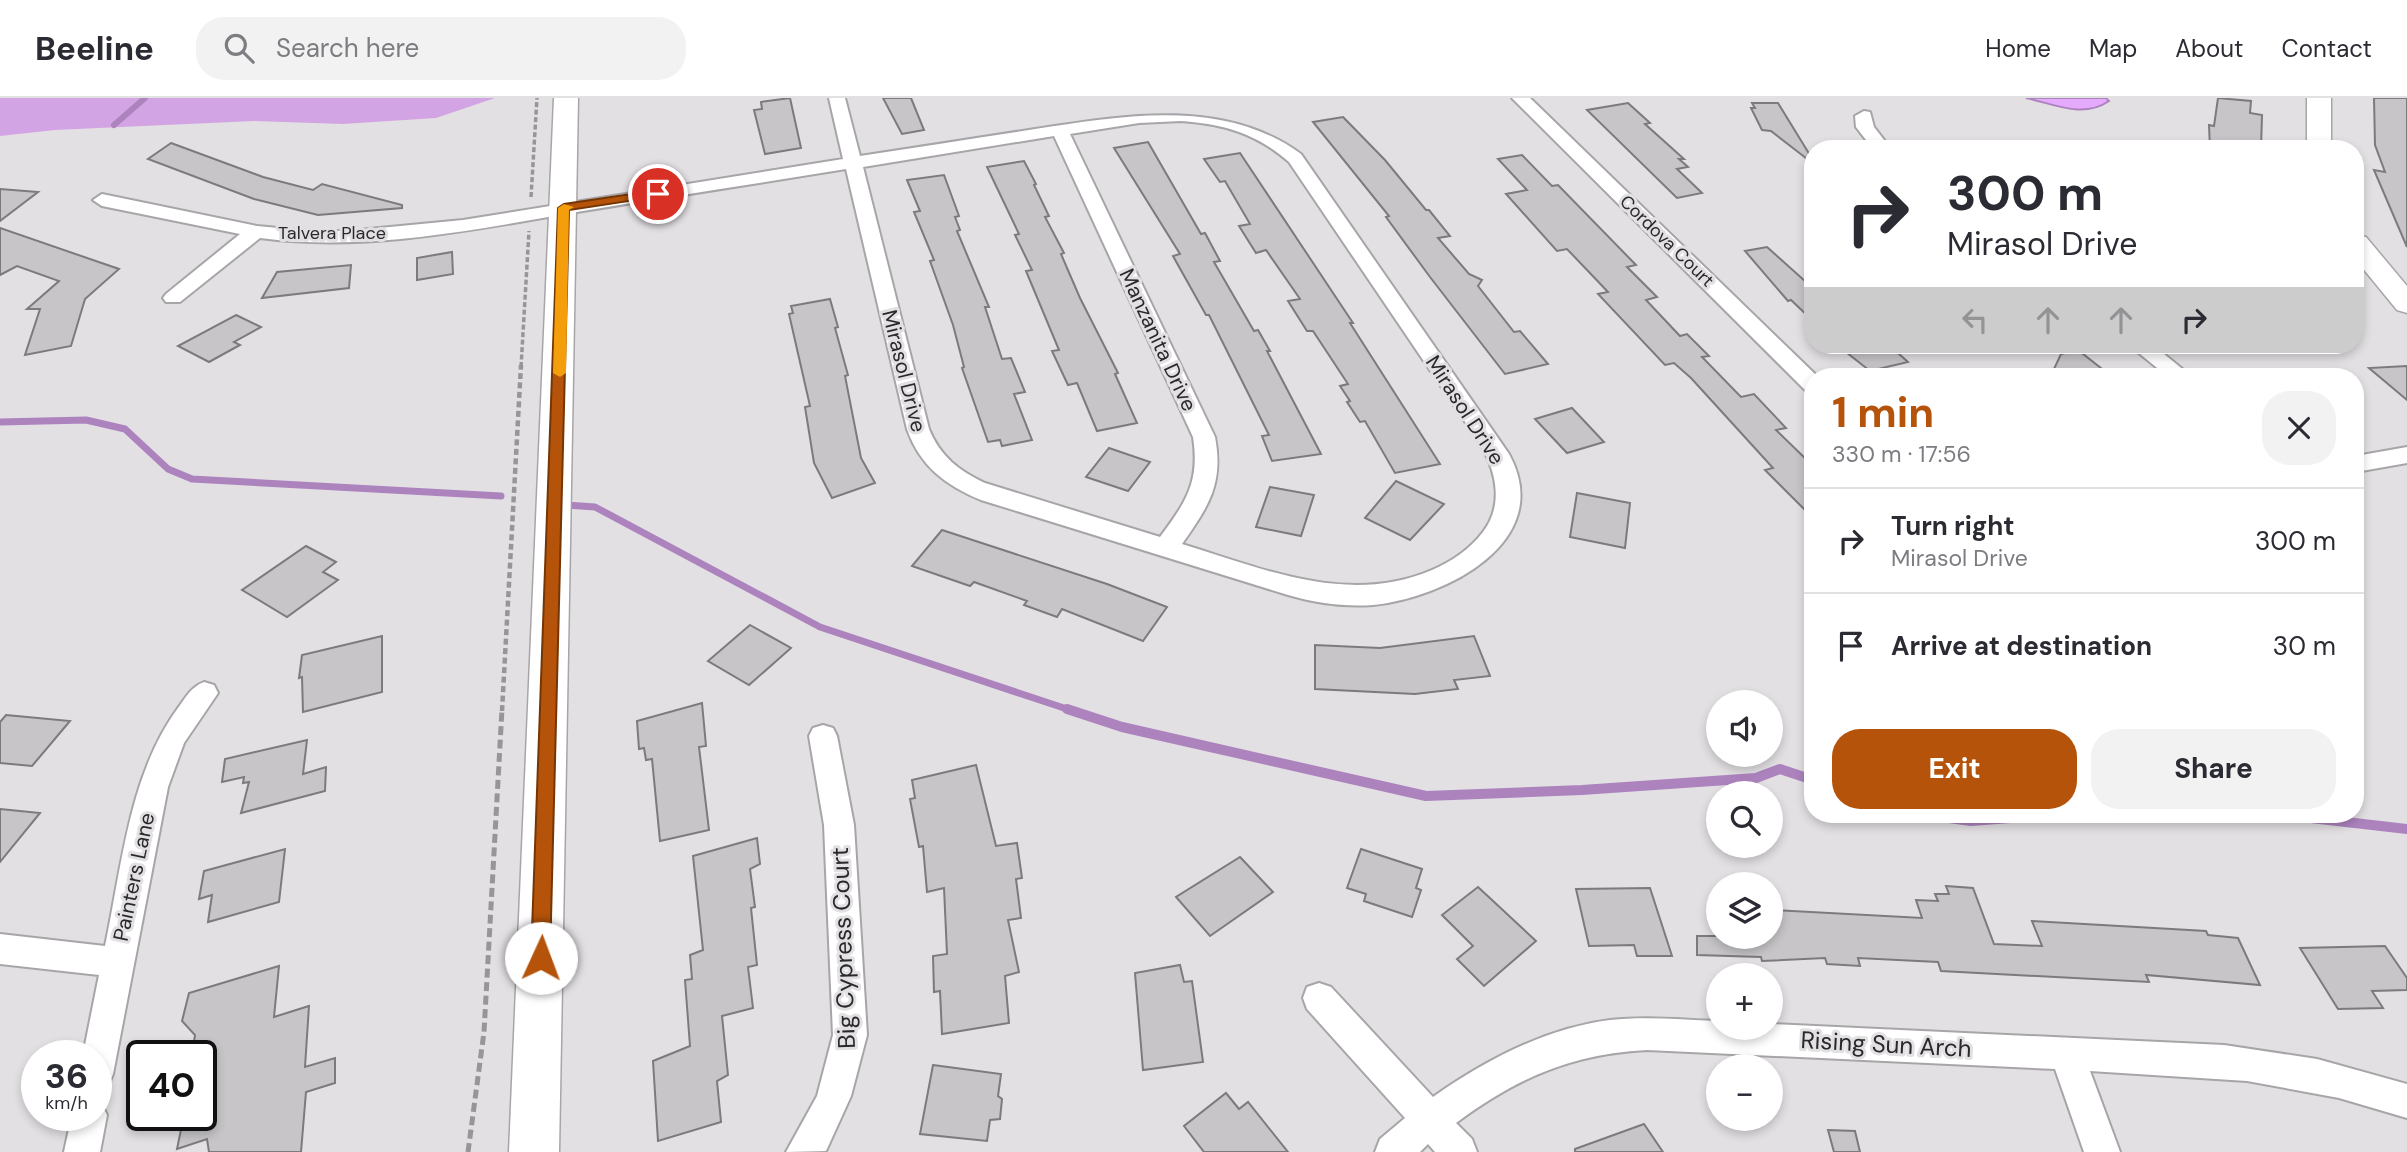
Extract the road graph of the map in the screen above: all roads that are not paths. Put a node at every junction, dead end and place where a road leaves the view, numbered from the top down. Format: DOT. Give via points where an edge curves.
graph roads {
  1 [pos="566,98"];
  2 [pos="837,98"];
  3 [pos="1520,98"];
  4 [pos="2319,98"];
  5 [pos="1864,116"];
  6 [pos="1060,131"];
  7 [pos="1875,140"];
  8 [pos="2319,140"];
  9 [pos="853,163"];
  10 [pos="102,200"];
  11 [pos="547,206"];
  12 [pos="255,232"];
  13 [pos="2364,253"];
  14 [pos="173,298"];
  15 [pos="2407,304"];
  16 [pos="2152,354"];
  17 [pos="2170,368"];
  18 [pos="1804,376"];
  19 [pos="2407,455"];
  20 [pos="2364,463"];
  21 [pos="1166,548"];
  22 [pos="204,693"];
  23 [pos="823,736"];
  24 [pos="0,950"];
  25 [pos="117,962"];
  26 [pos="1319,998"];
  27 [pos="102,1040"];
  28 [pos="2066,1052"];
  29 [pos="2407,1101"];
  30 [pos="1429,1119"];
  31 [pos="86,1131"];
  32 [pos="82,1152"];
  33 [pos="534,1152"];
  34 [pos="804,1152"];
  35 [pos="1393,1152"];
  36 [pos="1459,1152"];
  37 [pos="2102,1152"];
  1 -- 11 [label="street"];
  2 -- 9 [label="street"];
  3 -- 18 [label="street, Cordova Court"];
  4 -- 8 [label="street"];
  5 -- 7 [label="street" via="1865,127"];
  6 -- 9 [label="street, Mirasol Drive"];
  6 -- 21 [label="street, Manzanita Drive" via="1204,437 1208,472 1204,490"];
  6 -- 21 [label="street, Mirasol Drive" via="1139,118 1195,116 1243,126 1286,148 1492,445 1508,483 1506,517 1483,549 1439,578 1382,594 1351,596 1297,588"];
  9 -- 11 [label="street, Mirasol Drive"];
  9 -- 21 [label="street, Mirasol Drive" via="918,429 932,459 978,490"];
  10 -- 12 [label="street, Talvera Place"];
  11 -- 12 [label="street, Talvera Place" via="386,234 309,237"];
  11 -- 33 [label="street"];
  12 -- 14 [label="street"];
  13 -- 15 [label="street"];
  16 -- 17 [label="street"];
  19 -- 20 [label="street"];
  22 -- 25 [label="street, Painters Lane" via="172,738 153,787"];
  23 -- 34 [label="street, Big Cypress Court" via="839,825 850,1035 845,1068 830,1109"];
  24 -- 25 [label="street"];
  25 -- 27 [label="street, Painters Lane"];
  26 -- 30 [label="street"];
  28 -- 29 [label="street, Rising Sun Arch" via="2290,1069"];
  28 -- 30 [label="street, Rising Sun Arch" via="1647,1034 1599,1038 1499,1074"];
  28 -- 37 [label="street"];
  30 -- 35 [label="street, Rising Sun Arch"];
  30 -- 36 [label="street"];
  31 -- 32 [label="street"];
}
